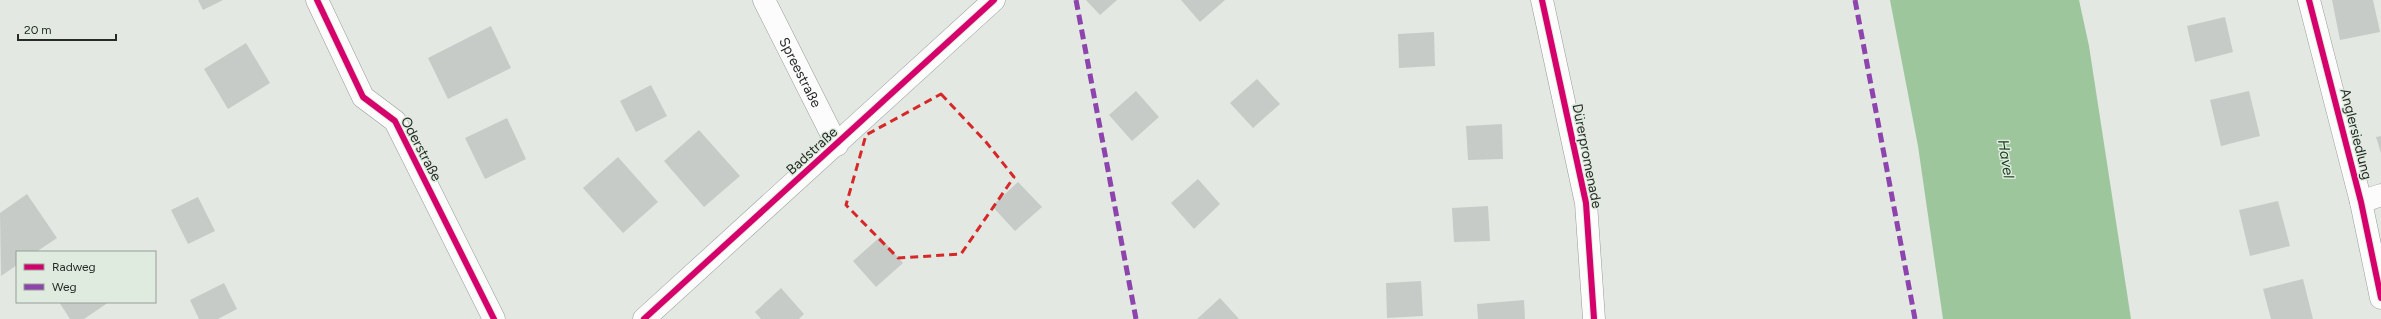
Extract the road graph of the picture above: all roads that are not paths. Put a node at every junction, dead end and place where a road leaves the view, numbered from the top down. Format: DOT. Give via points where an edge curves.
graph roads {
  1 [pos="317,0"];
  2 [pos="764,0"];
  3 [pos="994,0"];
  4 [pos="1542,0"];
  5 [pos="2309,0"];
  6 [pos="837,145"];
  7 [pos="2381,195"];
  8 [pos="2360,202"];
  9 [pos="2381,298"];
  10 [pos="494,319"];
  11 [pos="644,319"];
  12 [pos="1594,319"];
  1 -- 10 [label="street, Oderstraße" via="363,97 395,121"];
  2 -- 6 [label="street, Spreestraße"];
  3 -- 6 [label="street, Badstraße"];
  4 -- 12 [label="street, Dürerpromenade" via="1586,203"];
  5 -- 8 [label="street, Anglersiedlung"];
  6 -- 11 [label="street, Badstraße"];
  7 -- 8 [label="street, Anglersiedlung"];
  8 -- 9 [label="street, Anglersiedlung"];
}
